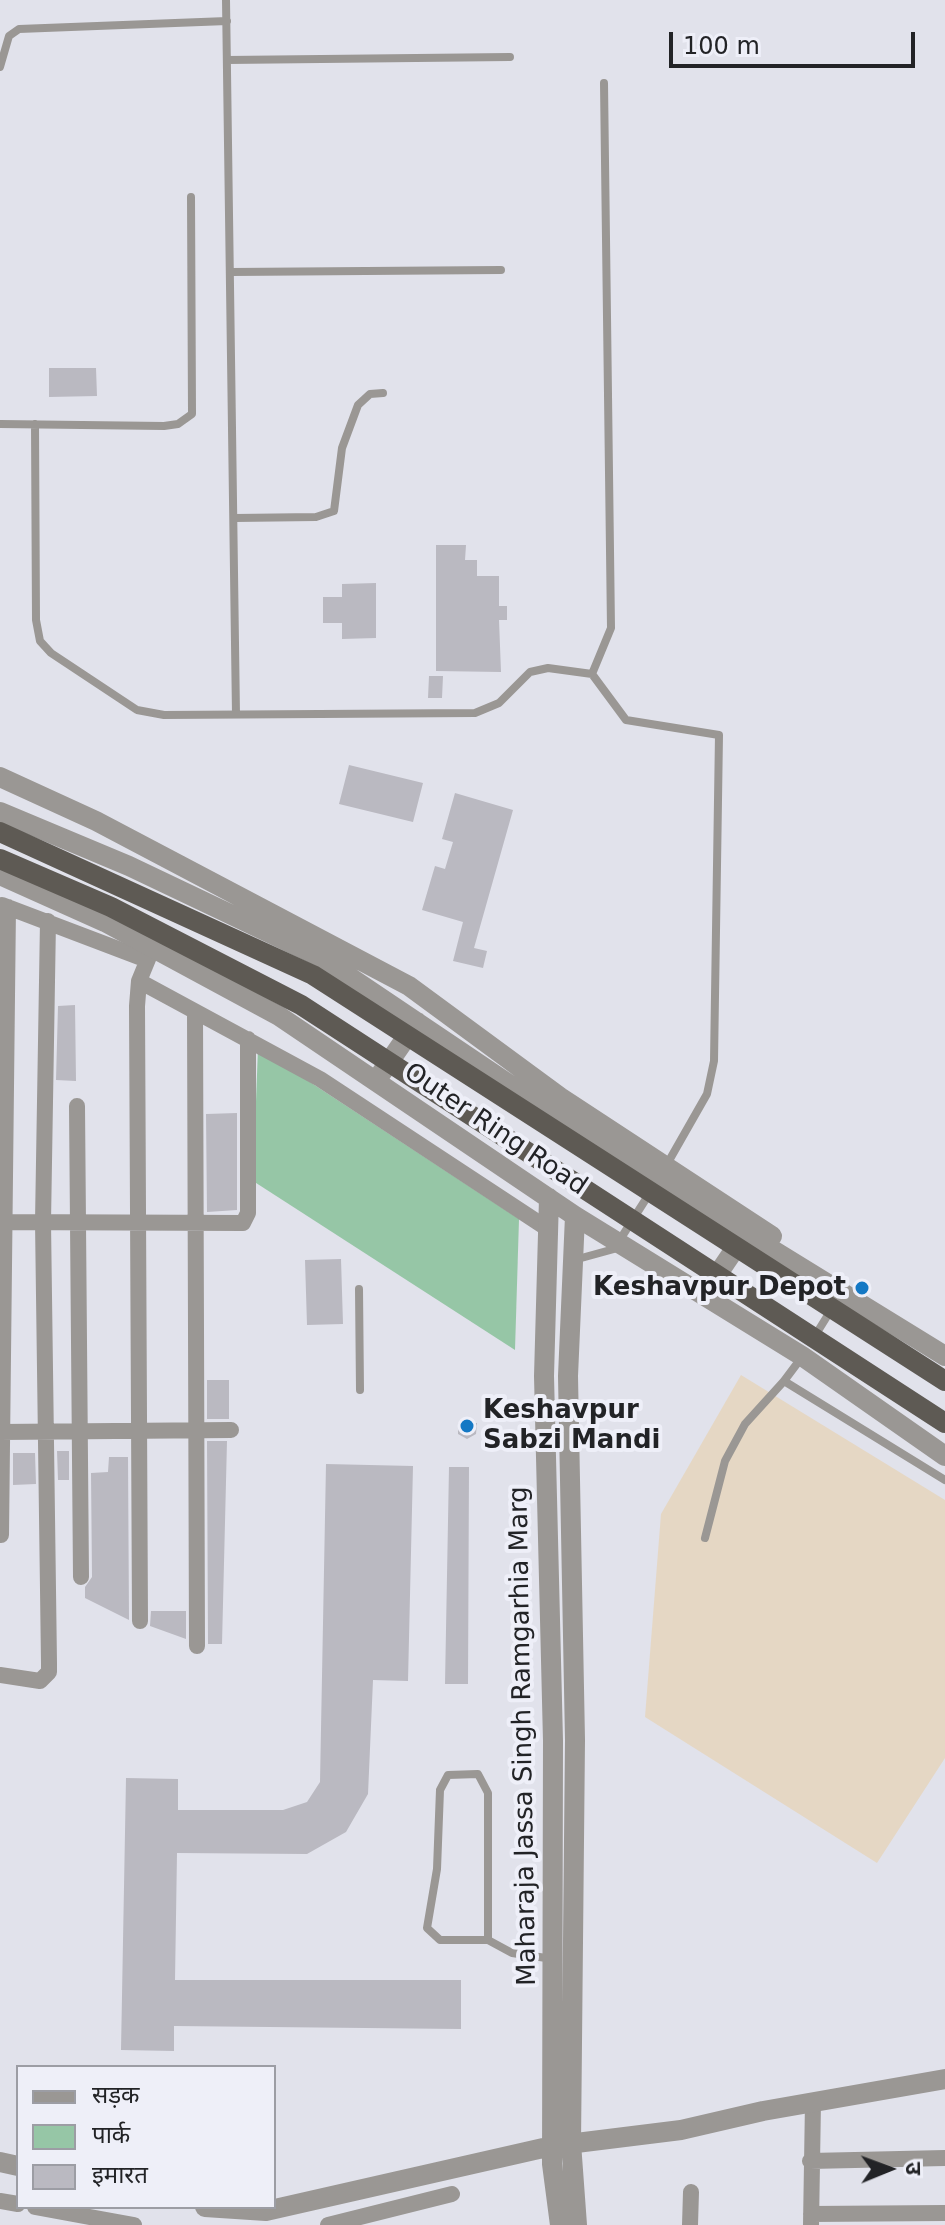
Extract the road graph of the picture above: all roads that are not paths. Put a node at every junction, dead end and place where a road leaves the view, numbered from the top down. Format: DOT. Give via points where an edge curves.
graph roads {
  1 [pos="226,0"];
  2 [pos="222,21"];
  3 [pos="510,57"];
  4 [pos="227,60"];
  5 [pos="0,67"];
  6 [pos="604,83"];
  7 [pos="191,197"];
  8 [pos="501,270"];
  9 [pos="231,272"];
  10 [pos="383,393"];
  11 [pos="0,424"];
  12 [pos="35,424"];
  13 [pos="235,518"];
  14 [pos="592,674"];
  15 [pos="236,714"];
  16 [pos="0,777"];
  17 [pos="0,812"];
  18 [pos="0,832"];
  19 [pos="0,859"];
  20 [pos="0,875"];
  21 [pos="2,906"];
  22 [pos="48,921"];
  23 [pos="150,954"];
  24 [pos="139,981"];
  25 [pos="195,1012"];
  26 [pos="417,1022"];
  27 [pos="248,1039"];
  28 [pos="376,1081"];
  29 [pos="77,1106"];
  30 [pos="662,1173"];
  31 [pos="549,1198"];
  32 [pos="575,1216"];
  33 [pos="3,1222"];
  34 [pos="43,1222"];
  35 [pos="79,1222"];
  36 [pos="138,1223"];
  37 [pos="195,1223"];
  38 [pos="548,1229"];
  39 [pos="745,1234"];
  40 [pos="620,1244"];
  41 [pos="573,1260"];
  42 [pos="359,1289"];
  43 [pos="841,1294"];
  44 [pos="703,1295"];
  45 [pos="893,1326"];
  46 [pos="802,1356"];
  47 [pos="945,1356"];
  48 [pos="544,1376"];
  49 [pos="568,1376"];
  50 [pos="784,1381"];
  51 [pos="945,1381"];
  52 [pos="360,1390"];
  53 [pos="945,1423"];
  54 [pos="138,1430"];
  55 [pos="196,1430"];
  56 [pos="231,1430"];
  57 [pos="82,1431"];
  58 [pos="1,1432"];
  59 [pos="49,1432"];
  60 [pos="945,1456"];
  61 [pos="945,1480"];
  62 [pos="1,1535"];
  63 [pos="705,1538"];
  64 [pos="81,1577"];
  65 [pos="140,1621"];
  66 [pos="197,1646"];
  67 [pos="0,1675"];
  68 [pos="575,1740"];
  69 [pos="553,1741"];
  70 [pos="488,1940"];
  71 [pos="553,1959"];
  72 [pos="564,1981"];
  73 [pos="945,2079"];
  74 [pos="813,2102"];
  75 [pos="561,2144"];
  76 [pos="945,2158"];
  77 [pos="810,2161"];
  78 [pos="691,2192"];
  79 [pos="452,2194"];
  80 [pos="46,2209"];
  81 [pos="236,2209"];
  82 [pos="275,2209"];
  83 [pos="276,2209"];
  84 [pos="945,2213"];
  85 [pos="811,2219"];
  86 [pos="134,2225"];
  87 [pos="328,2225"];
  88 [pos="560,2225"];
  89 [pos="577,2225"];
  90 [pos="690,2225"];
  1 -- 2 [label="lane"];
  2 -- 4 [label="lane"];
  2 -- 5 [label="lane" via="19,29 9,36"];
  3 -- 4 [label="lane"];
  4 -- 9 [label="lane"];
  6 -- 14 [label="lane" via="611,628"];
  7 -- 12 [label="lane" via="192,414 164,426"];
  8 -- 9 [label="lane"];
  9 -- 13 [label="lane"];
  10 -- 13 [label="lane" via="370,394 358,405 342,448 334,511 316,517"];
  11 -- 12 [label="lane"];
  12 -- 15 [label="lane" via="40,641 137,710"];
  13 -- 15 [label="lane"];
  14 -- 15 [label="lane" via="548,668 530,672 499,703 475,713"];
  14 -- 30 [label="lane" via="626,720 719,735 714,1061 707,1094"];
  16 -- 30 [label="street" via="96,821 409,986"];
  17 -- 26 [label="street, Outer Ring Road" via="129,866 320,957"];
  18 -- 51 [label="main road, Outer Ring Road, bridge" via="313,975"];
  19 -- 53 [label="main road, Outer Ring Road, bridge" via="111,907 301,1005"];
  20 -- 23 [label="street, Outer Ring Road"];
  21 -- 22 [label="street"];
  21 -- 33 [label="street"];
  22 -- 23 [label="street"];
  22 -- 34 [label="street"];
  23 -- 24 [label="street"];
  23 -- 28 [label="street, Outer Ring Road" via="279,1016"];
  24 -- 25 [label="street"];
  24 -- 36 [label="street"];
  25 -- 27 [label="street"];
  25 -- 37 [label="street"];
  26 -- 28 [label="street"];
  26 -- 30 [label="street, Outer Ring Road"];
  27 -- 37 [label="street" via="246,1220"];
  27 -- 38 [label="street" via="407,1134"];
  28 -- 31 [label="street, Outer Ring Road"];
  29 -- 35 [label="street"];
  30 -- 39 [label="street, Outer Ring Road"];
  30 -- 40 [label="lane"];
  30 -- 45 [label="street" via="880,1310"];
  31 -- 32 [label="street, Outer Ring Road"];
  31 -- 38 [label="street, Maharaja Jassa Singh Ramgarhia Marg"];
  32 -- 40 [label="street, Outer Ring Road"];
  32 -- 41 [label="street, Maharaja Jassa Singh Ramgarhia Marg"];
  33 -- 34 [label="street"];
  33 -- 58 [label="street"];
  34 -- 35 [label="street"];
  34 -- 59 [label="street"];
  35 -- 36 [label="street"];
  35 -- 57 [label="street"];
  36 -- 37 [label="street"];
  36 -- 54 [label="street"];
  37 -- 55 [label="street"];
  38 -- 48 [label="street, Maharaja Jassa Singh Ramgarhia Marg"];
  39 -- 43 [label="street, Outer Ring Road"];
  39 -- 44 [label="street"];
  40 -- 41 [label="lane"];
  40 -- 44 [label="street, Outer Ring Road"];
  41 -- 49 [label="street, Maharaja Jassa Singh Ramgarhia Marg"];
  42 -- 52 [label="lane"];
  43 -- 45 [label="street, Outer Ring Road"];
  43 -- 46 [label="lane"];
  44 -- 46 [label="street, Outer Ring Road"];
  45 -- 47 [label="street, Outer Ring Road"];
  46 -- 50 [label="lane"];
  46 -- 60 [label="street, Outer Ring Road"];
  48 -- 49 [label="street"];
  48 -- 69 [label="street, Maharaja Jassa Singh Ramgarhia Marg"];
  49 -- 68 [label="street, Maharaja Jassa Singh Ramgarhia Marg"];
  50 -- 61 [label="lane"];
  50 -- 63 [label="lane" via="745,1424 725,1461"];
  54 -- 55 [label="street"];
  54 -- 57 [label="street"];
  54 -- 65 [label="street"];
  55 -- 56 [label="street"];
  55 -- 66 [label="street"];
  57 -- 59 [label="street"];
  57 -- 64 [label="street"];
  58 -- 59 [label="street"];
  58 -- 62 [label="street"];
  59 -- 67 [label="street" via="49,1672 40,1681"];
  68 -- 69 [label="street"];
  68 -- 72 [label="street, Maharaja Jassa Singh Ramgarhia Marg"];
  69 -- 71 [label="street, Maharaja Jassa Singh Ramgarhia Marg"];
  70 -- 70 [label="lane" via="440,1940 427,1928 437,1869 440,1790 448,1775 478,1774 488,1793"];
  70 -- 71 [label="lane" via="512,1953"];
  71 -- 72 [label="street, Maharaja Jassa Singh Ramgarhia Marg"];
  72 -- 75 [label="street, Maharaja Jassa Singh Ramgarhia Marg"];
  73 -- 74 [label="street"];
  74 -- 75 [label="street" via="681,2130"];
  74 -- 77 [label="street"];
  75 -- 83 [label="street"];
  75 -- 88 [label="street, Maharaja Jassa Singh Ramgarhia Marg" via="554,2192"];
  75 -- 89 [label="street, Maharaja Jassa Singh Ramgarhia Marg"];
  76 -- 77 [label="street"];
  77 -- 85 [label="street"];
  78 -- 90 [label="street"];
  79 -- 87 [label="street"];
  80 -- 86 [label="street"];
  81 -- 82 [label="street"];
  84 -- 85 [label="street"];
}
